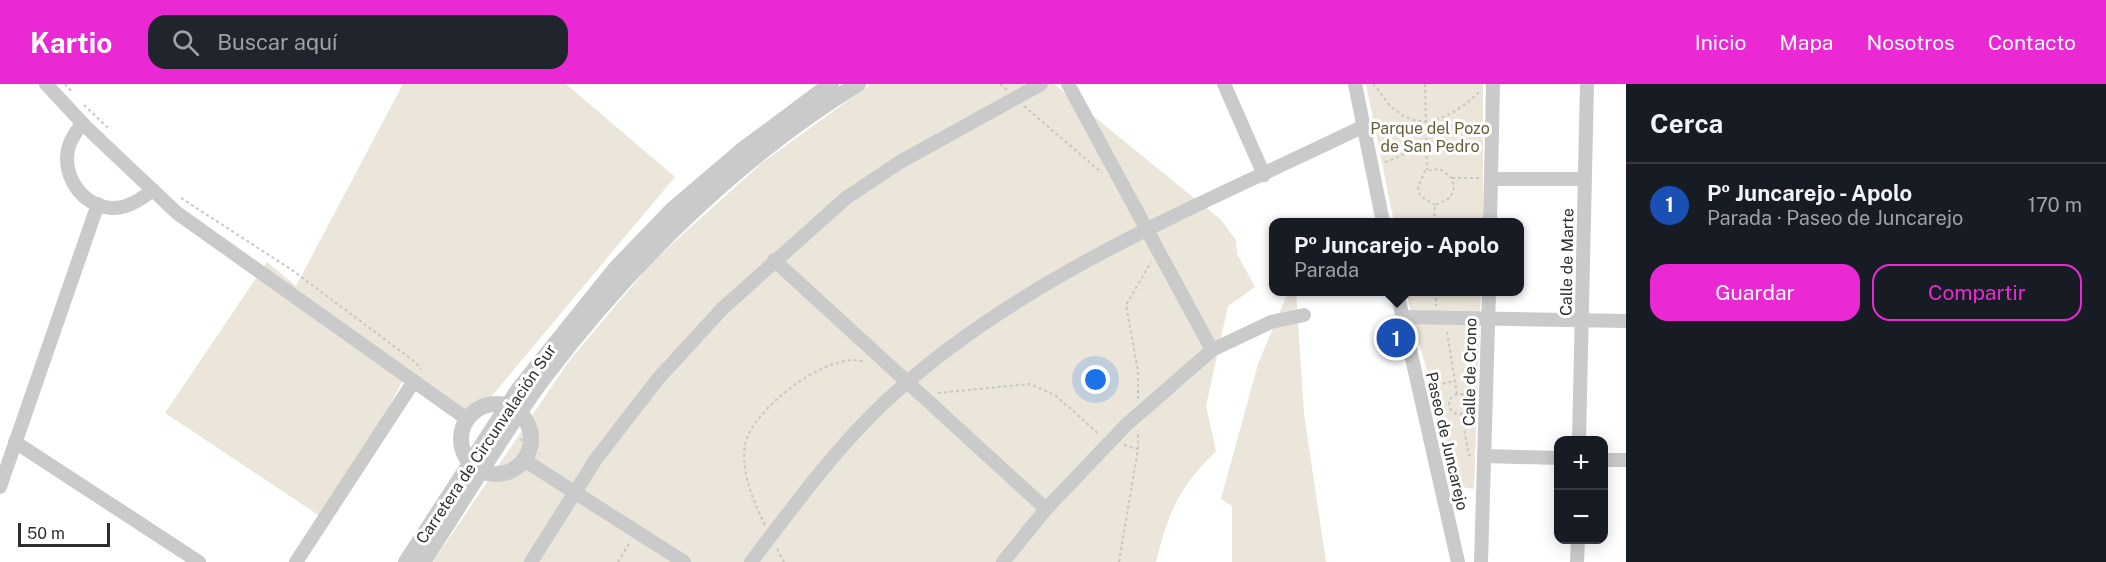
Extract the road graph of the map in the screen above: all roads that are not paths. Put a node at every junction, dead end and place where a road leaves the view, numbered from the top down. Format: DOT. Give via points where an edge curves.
graph roads {
  1 [pos="46,84"];
  2 [pos="831,84"];
  3 [pos="858,84"];
  4 [pos="1041,84"];
  5 [pos="1068,84"];
  6 [pos="1224,84"];
  7 [pos="1355,84"];
  8 [pos="1587,84"];
  9 [pos="1493,86"];
  10 [pos="82,123"];
  11 [pos="1362,127"];
  12 [pos="1264,175"];
  13 [pos="1486,179"];
  14 [pos="1585,179"];
  15 [pos="153,190"];
  16 [pos="98,204"];
  17 [pos="1382,218"];
  18 [pos="1490,218"];
  19 [pos="1147,230"];
  20 [pos="774,260"];
  21 [pos="1398,296"];
  22 [pos="1489,296"];
  23 [pos="1304,315"];
  24 [pos="1402,317"];
  25 [pos="1487,317"];
  26 [pos="1582,320"];
  27 [pos="1626,321"];
  28 [pos="1212,350"];
  29 [pos="420,379"];
  30 [pos="908,383"];
  31 [pos="514,410"];
  32 [pos="467,419"];
  33 [pos="1580,436"];
  34 [pos="15,442"];
  35 [pos="1484,456"];
  36 [pos="1554,458"];
  37 [pos="1608,459"];
  38 [pos="524,460"];
  39 [pos="1626,460"];
  40 [pos="476,468"];
  41 [pos="0,487"];
  42 [pos="576,492"];
  43 [pos="1046,509"];
  44 [pos="1578,544"];
  45 [pos="199,562"];
  46 [pos="296,562"];
  47 [pos="406,562"];
  48 [pos="423,562"];
  49 [pos="531,562"];
  50 [pos="684,562"];
  51 [pos="751,562"];
  52 [pos="1003,562"];
  53 [pos="1458,562"];
  54 [pos="1481,562"];
  55 [pos="1577,562"];
  1 -- 10 [label="street"];
  2 -- 31 [label="street, Carretera de Circunvalación Sur" via="741,151 673,209 586,302"];
  3 -- 31 [label="street, Carretera de Circunvalación Sur" via="783,136 680,224"];
  4 -- 20 [label="street" via="891,168 846,198"];
  5 -- 19 [label="street"];
  6 -- 12 [label="street"];
  7 -- 11 [label="street"];
  8 -- 14 [label="street, Calle de Marte"];
  9 -- 13 [label="street"];
  10 -- 15 [label="street"];
  10 -- 16 [label="street" via="69,144 67,168 75,187"];
  11 -- 12 [label="street"];
  11 -- 17 [label="street"];
  12 -- 19 [label="street"];
  13 -- 14 [label="street"];
  13 -- 18 [label="street"];
  14 -- 26 [label="street, Calle de Marte"];
  15 -- 16 [label="street" via="135,203 112,208"];
  15 -- 29 [label="street" via="177,213"];
  16 -- 34 [label="street"];
  19 -- 28 [label="street"];
  19 -- 30 [label="street" via="1069,269"];
  20 -- 30 [label="street"];
  20 -- 42 [label="street" via="684,348 596,459"];
  21 -- 24 [label="street, Paseo de Juncarejo"];
  22 -- 25 [label="street, Calle de Crono"];
  23 -- 28 [label="street" via="1271,322"];
  24 -- 25 [label="street"];
  24 -- 53 [label="street, Paseo de Juncarejo"];
  25 -- 26 [label="street"];
  25 -- 35 [label="street, Calle de Crono"];
  26 -- 27 [label="street"];
  26 -- 33 [label="street, Calle de Marte"];
  28 -- 43 [label="street" via="1126,425"];
  29 -- 32 [label="street"];
  29 -- 46 [label="street"];
  30 -- 43 [label="street"];
  30 -- 51 [label="street" via="823,467"];
  31 -- 32 [label="street" via="485,406"];
  31 -- 38 [label="street" via="529,429 531,440"];
  31 -- 40 [label="street, Carretera de Circunvalación Sur"];
  32 -- 40 [label="street" via="460,442"];
  34 -- 41 [label="street"];
  34 -- 45 [label="street"];
  35 -- 36 [label="street"];
  35 -- 54 [label="street, Calle de Crono"];
  37 -- 39 [label="street"];
  38 -- 40 [label="street" via="504,474"];
  38 -- 42 [label="street"];
  40 -- 47 [label="street, Carretera de Circunvalación Sur"];
  40 -- 48 [label="street, Carretera de Circunvalación Sur"];
  42 -- 49 [label="street"];
  42 -- 50 [label="street"];
  43 -- 52 [label="street"];
  44 -- 55 [label="street"];
}
